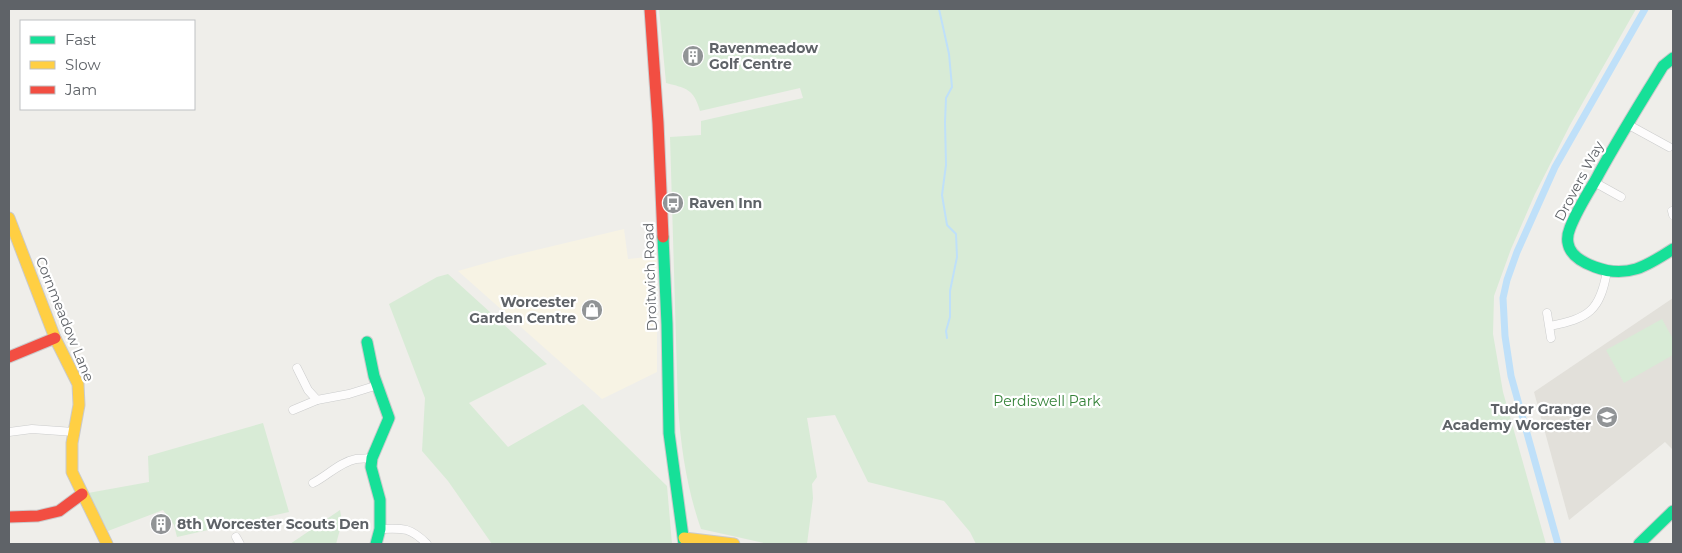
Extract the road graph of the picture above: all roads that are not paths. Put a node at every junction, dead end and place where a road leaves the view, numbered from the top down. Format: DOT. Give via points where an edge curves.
graph roads {
  1 [pos="650,9"];
  2 [pos="1673,58"];
  3 [pos="1627,124"];
  4 [pos="1669,147"];
  5 [pos="1594,182"];
  6 [pos="1621,198"];
  7 [pos="9,218"];
  8 [pos="1673,249"];
  9 [pos="1608,271"];
  10 [pos="1547,313"];
  11 [pos="1550,326"];
  12 [pos="54,338"];
  13 [pos="1551,338"];
  14 [pos="367,342"];
  15 [pos="9,357"];
  16 [pos="297,368"];
  17 [pos="378,385"];
  18 [pos="317,400"];
  19 [pos="293,410"];
  20 [pos="9,432"];
  21 [pos="74,432"];
  22 [pos="372,458"];
  23 [pos="316,472"];
  24 [pos="82,494"];
  25 [pos="1673,511"];
  26 [pos="9,517"];
  27 [pos="380,529"];
  28 [pos="684,541"];
  29 [pos="107,544"];
  30 [pos="376,544"];
  31 [pos="427,544"];
  32 [pos="734,544"];
  33 [pos="1639,544"];
  1 -- 28 [label="street, Droitwich Road" via="668,324 669,433"];
  2 -- 3 [label="street, Drovers Way" via="1663,66"];
  3 -- 4 [label="street"];
  3 -- 5 [label="street, Drovers Way"];
  5 -- 6 [label="street"];
  5 -- 9 [label="street, Drovers Way" via="1568,235 1569,245 1579,261"];
  7 -- 12 [label="street, Cornmeadow Lane"];
  8 -- 9 [label="street, Drovers Way" via="1641,269 1618,273"];
  9 -- 11 [label="street" via="1604,288 1592,310 1584,317"];
  10 -- 11 [label="street"];
  11 -- 13 [label="street"];
  12 -- 15 [label="street"];
  12 -- 21 [label="street, Cornmeadow Lane" via="78,384 79,405"];
  14 -- 17 [label="street"];
  16 -- 18 [label="street"];
  17 -- 18 [label="street"];
  17 -- 22 [label="street" via="389,418"];
  18 -- 19 [label="street"];
  20 -- 21 [label="street" via="32,429"];
  21 -- 24 [label="street, Cornmeadow Lane" via="72,472"];
  22 -- 23 [label="street" via="354,459 316,482"];
  22 -- 27 [label="street" via="371,467 380,500"];
  24 -- 26 [label="street" via="59,511"];
  24 -- 29 [label="street, Cornmeadow Lane"];
  25 -- 33 [label="street"];
  27 -- 30 [label="street"];
  27 -- 31 [label="street" via="410,530"];
  28 -- 32 [label="street"];
}
